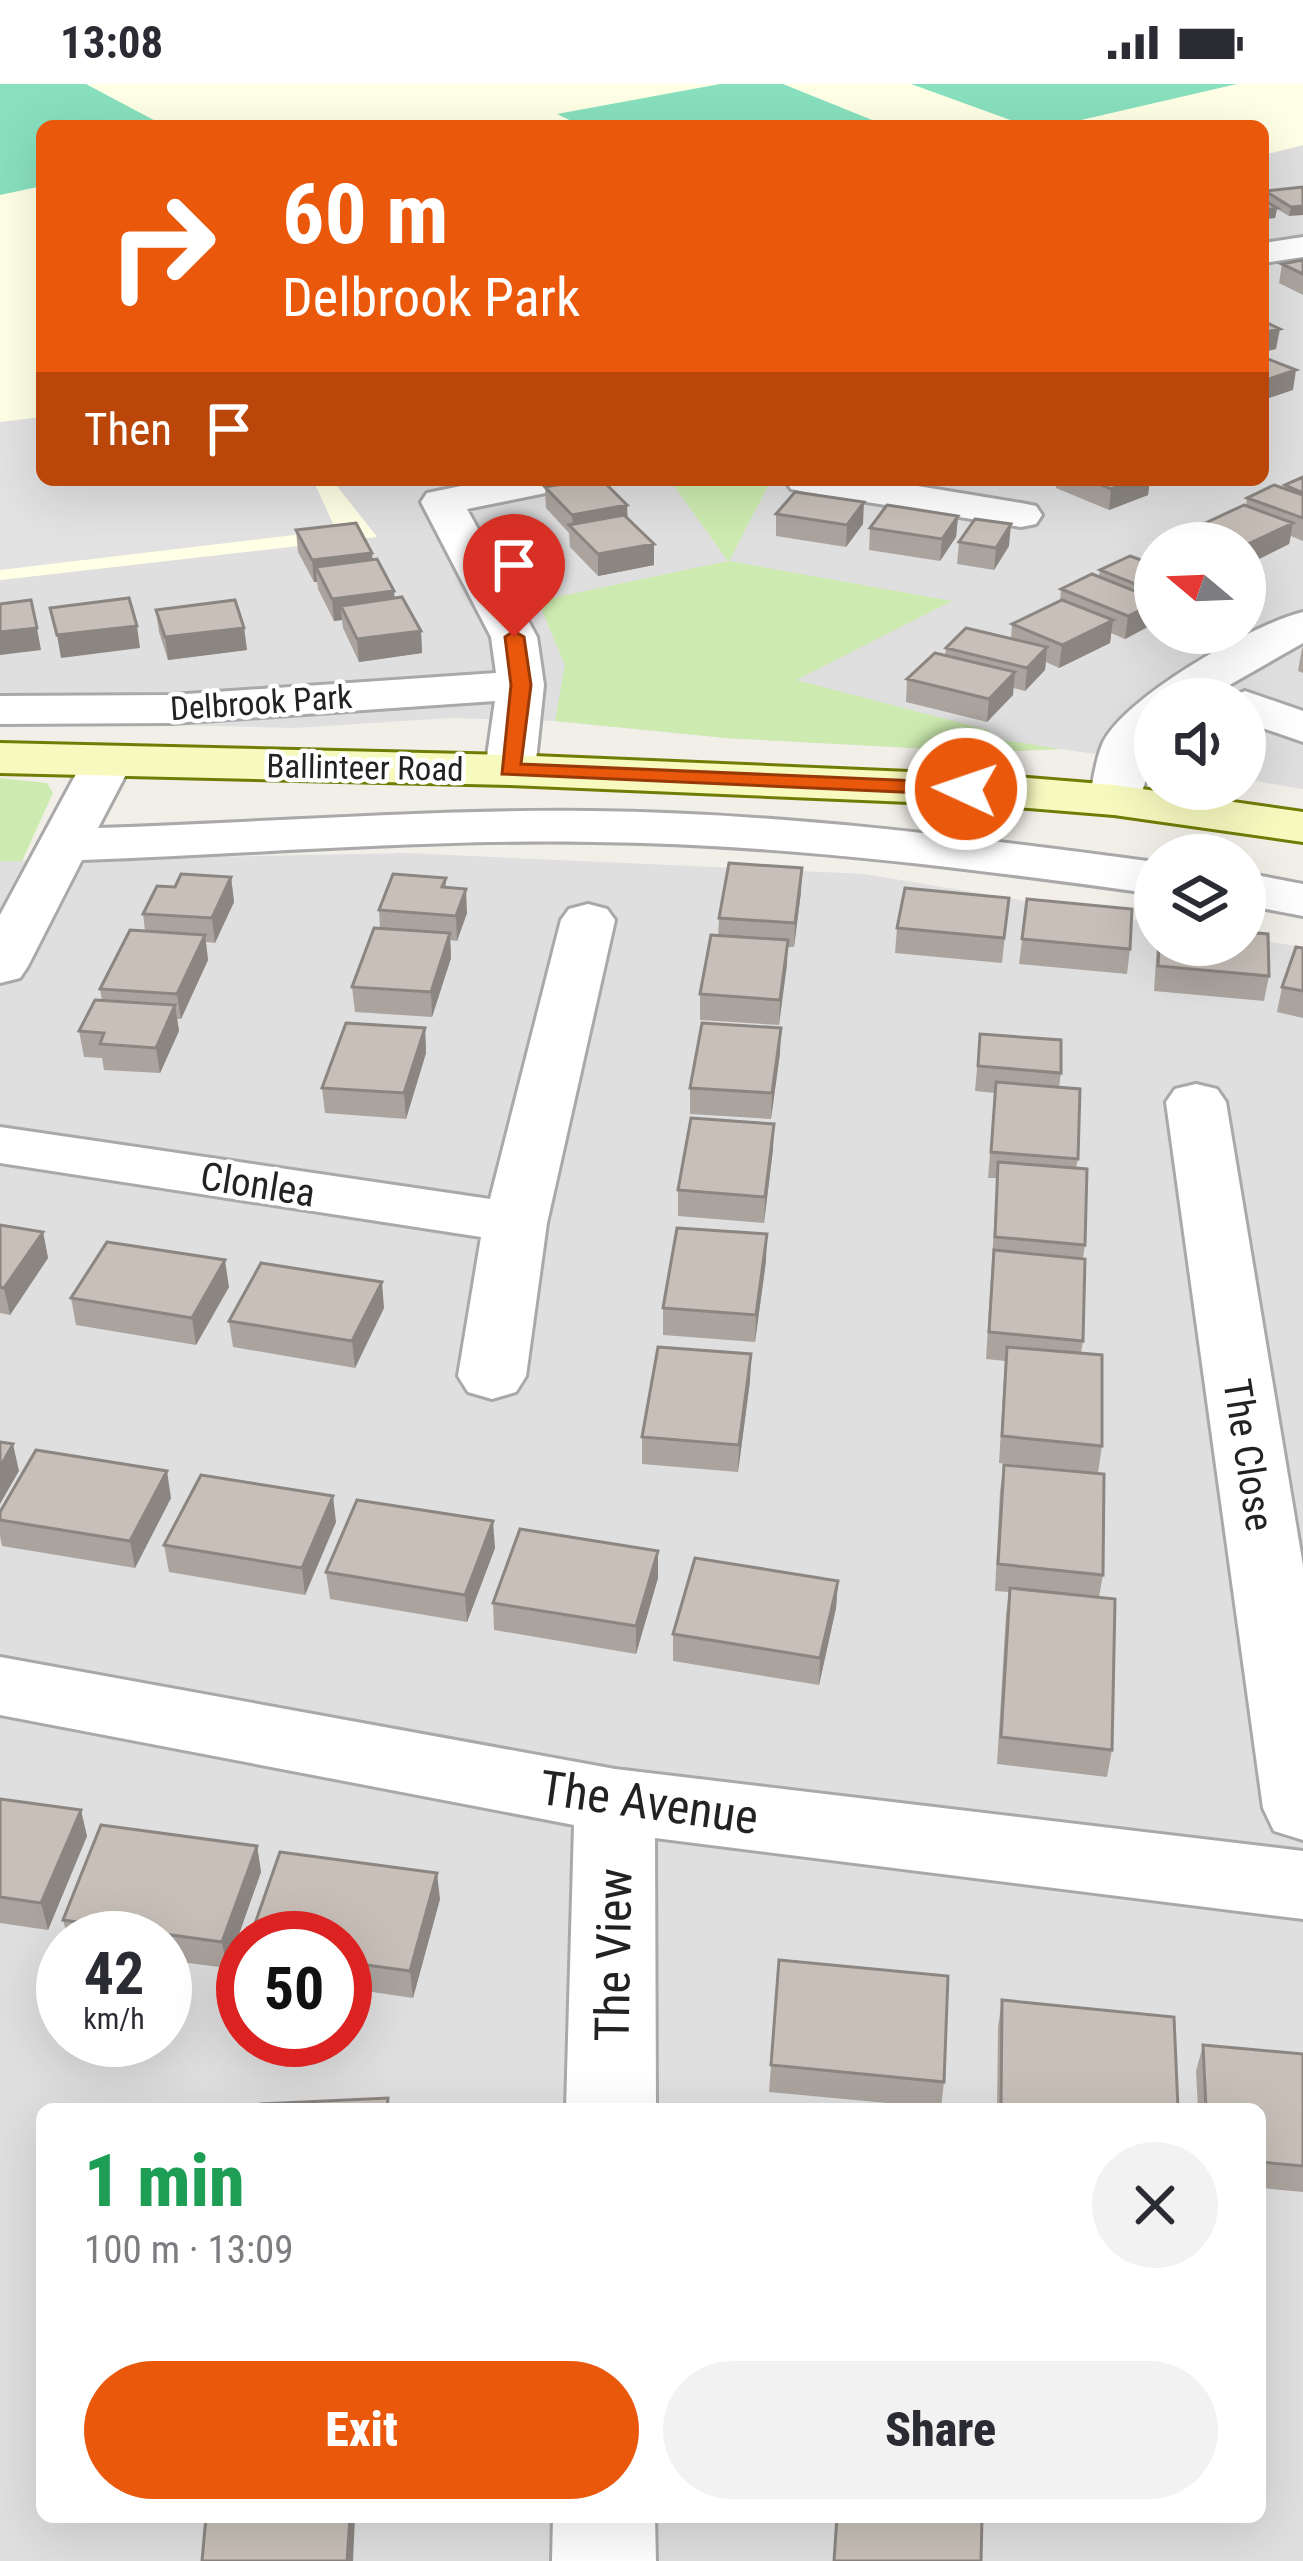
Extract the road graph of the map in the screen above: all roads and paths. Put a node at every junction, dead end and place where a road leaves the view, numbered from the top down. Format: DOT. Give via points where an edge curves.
graph roads {
  1 [pos="1303,247"];
  2 [pos="1269,252"];
  3 [pos="521,486"];
  4 [pos="843,486"];
  5 [pos="1021,515"];
  6 [pos="1303,625"];
  7 [pos="1220,678"];
  8 [pos="521,685"];
  9 [pos="0,710"];
  10 [pos="1266,714"];
  11 [pos="1303,728"];
  12 [pos="1134,737"];
  13 [pos="0,758"];
  14 [pos="108,761"];
  15 [pos="510,770"];
  16 [pos="1114,800"];
  17 [pos="1303,827"];
  18 [pos="64,844"];
  19 [pos="1134,875"];
  20 [pos="1266,894"];
  21 [pos="1303,900"];
  22 [pos="588,920"];
  23 [pos="0,966"];
  24 [pos="1196,1102"];
  25 [pos="0,1145"];
  26 [pos="515,1223"];
  27 [pos="492,1376"];
  28 [pos="0,1686"];
  29 [pos="615,1802"];
  30 [pos="1303,1808"];
  31 [pos="1303,1885"];
  32 [pos="611,2103"];
  33 [pos="604,2523"];
  34 [pos="604,2561"];
  1 -- 2 [label="street"];
  3 -- 8 [label="street" via="442,502 514,637"];
  4 -- 5 [label="street"];
  6 -- 7 [label="street"];
  8 -- 9 [label="street, Delbrook Park" via="172,709"];
  8 -- 15 [label="street"];
  10 -- 11 [label="street"];
  12 -- 16 [label="street"];
  13 -- 14 [label="main road, Ballinteer Road"];
  14 -- 15 [label="main road, Ballinteer Road"];
  14 -- 18 [label="street"];
  15 -- 16 [label="main road, Ballinteer Road"];
  16 -- 17 [label="main road, Ballinteer Road"];
  18 -- 19 [label="street, Ballinteer Road" via="383,828 667,828"];
  18 -- 23 [label="street"];
  20 -- 21 [label="street"];
  22 -- 26 [label="street"];
  24 -- 30 [label="street, The Close"];
  25 -- 26 [label="street, Clonlea"];
  26 -- 27 [label="street"];
  28 -- 29 [label="street, The Avenue"];
  29 -- 31 [label="street, The Avenue"];
  29 -- 32 [label="street, The View"];
  33 -- 34 [label="street"];
}
